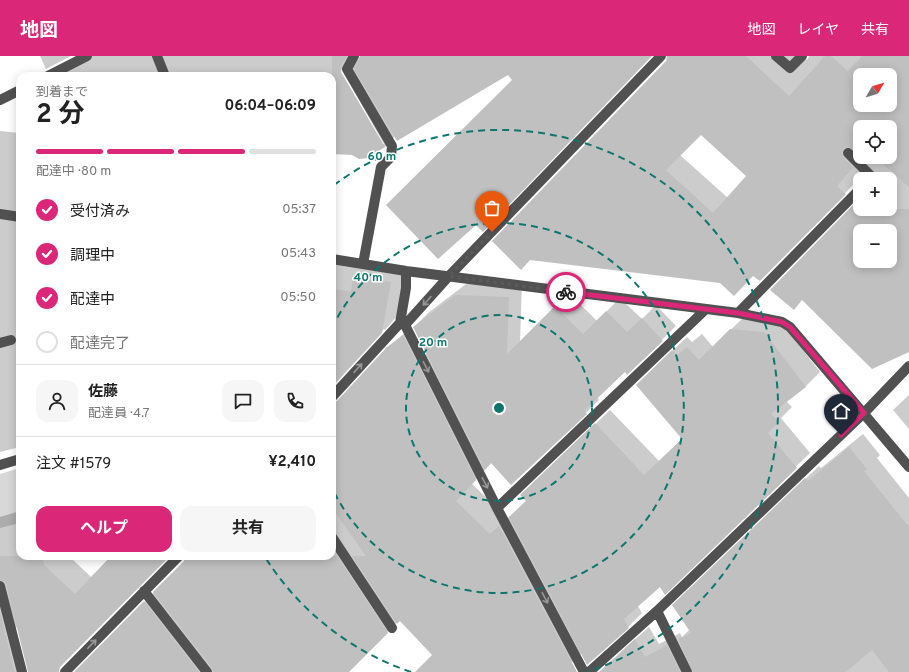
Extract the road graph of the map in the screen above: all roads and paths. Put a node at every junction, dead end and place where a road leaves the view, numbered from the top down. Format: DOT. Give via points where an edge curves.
graph roads {
  1 [pos="87,56"];
  2 [pos="157,56"];
  3 [pos="354,56"];
  4 [pos="661,56"];
  5 [pos="776,56"];
  6 [pos="802,56"];
  7 [pos="56,72"];
  8 [pos="163,72"];
  9 [pos="16,92"];
  10 [pos="0,100"];
  11 [pos="848,153"];
  12 [pos="867,172"];
  13 [pos="853,196"];
  14 [pos="0,214"];
  15 [pos="16,216"];
  16 [pos="336,260"];
  17 [pos="363,264"];
  18 [pos="406,271"];
  19 [pos="449,276"];
  20 [pos="705,310"];
  21 [pos="738,313"];
  22 [pos="402,324"];
  23 [pos="11,340"];
  24 [pos="0,343"];
  25 [pos="909,366"];
  26 [pos="336,393"];
  27 [pos="864,413"];
  28 [pos="16,460"];
  29 [pos="0,465"];
  30 [pos="909,467"];
  31 [pos="497,508"];
  32 [pos="336,543"];
  33 [pos="175,560"];
  34 [pos="0,586"];
  35 [pos="144,591"];
  36 [pos="657,611"];
  37 [pos="392,628"];
  38 [pos="22,672"];
  39 [pos="65,672"];
  40 [pos="207,672"];
  41 [pos="584,672"];
  42 [pos="589,672"];
  43 [pos="687,672"];
  1 -- 7 [label="street"];
  2 -- 8 [label="street"];
  3 -- 17 [label="street" via="347,69 392,146 391,157 381,166"];
  4 -- 19 [label="street"];
  5 -- 6 [label="street" via="790,68"];
  9 -- 10 [label="street"];
  11 -- 12 [label="street"];
  13 -- 21 [label="street"];
  14 -- 15 [label="street"];
  16 -- 17 [label="street"];
  17 -- 18 [label="street"];
  18 -- 19 [label="street"];
  18 -- 22 [label="street"];
  19 -- 20 [label="street"];
  19 -- 22 [label="street, one-way"];
  20 -- 21 [label="street"];
  20 -- 31 [label="street"];
  21 -- 27 [label="street" via="782,322 790,327"];
  26 -- 22 [label="street, one-way"];
  22 -- 31 [label="street, one-way"];
  23 -- 24 [label="street"];
  25 -- 27 [label="street"];
  27 -- 30 [label="street"];
  27 -- 36 [label="street"];
  28 -- 29 [label="street"];
  31 -- 41 [label="street, one-way"];
  32 -- 37 [label="street"];
  33 -- 35 [label="street"];
  34 -- 38 [label="street"];
  39 -- 35 [label="street, one-way"];
  35 -- 40 [label="street"];
  36 -- 42 [label="street"];
  36 -- 43 [label="street"];
}
